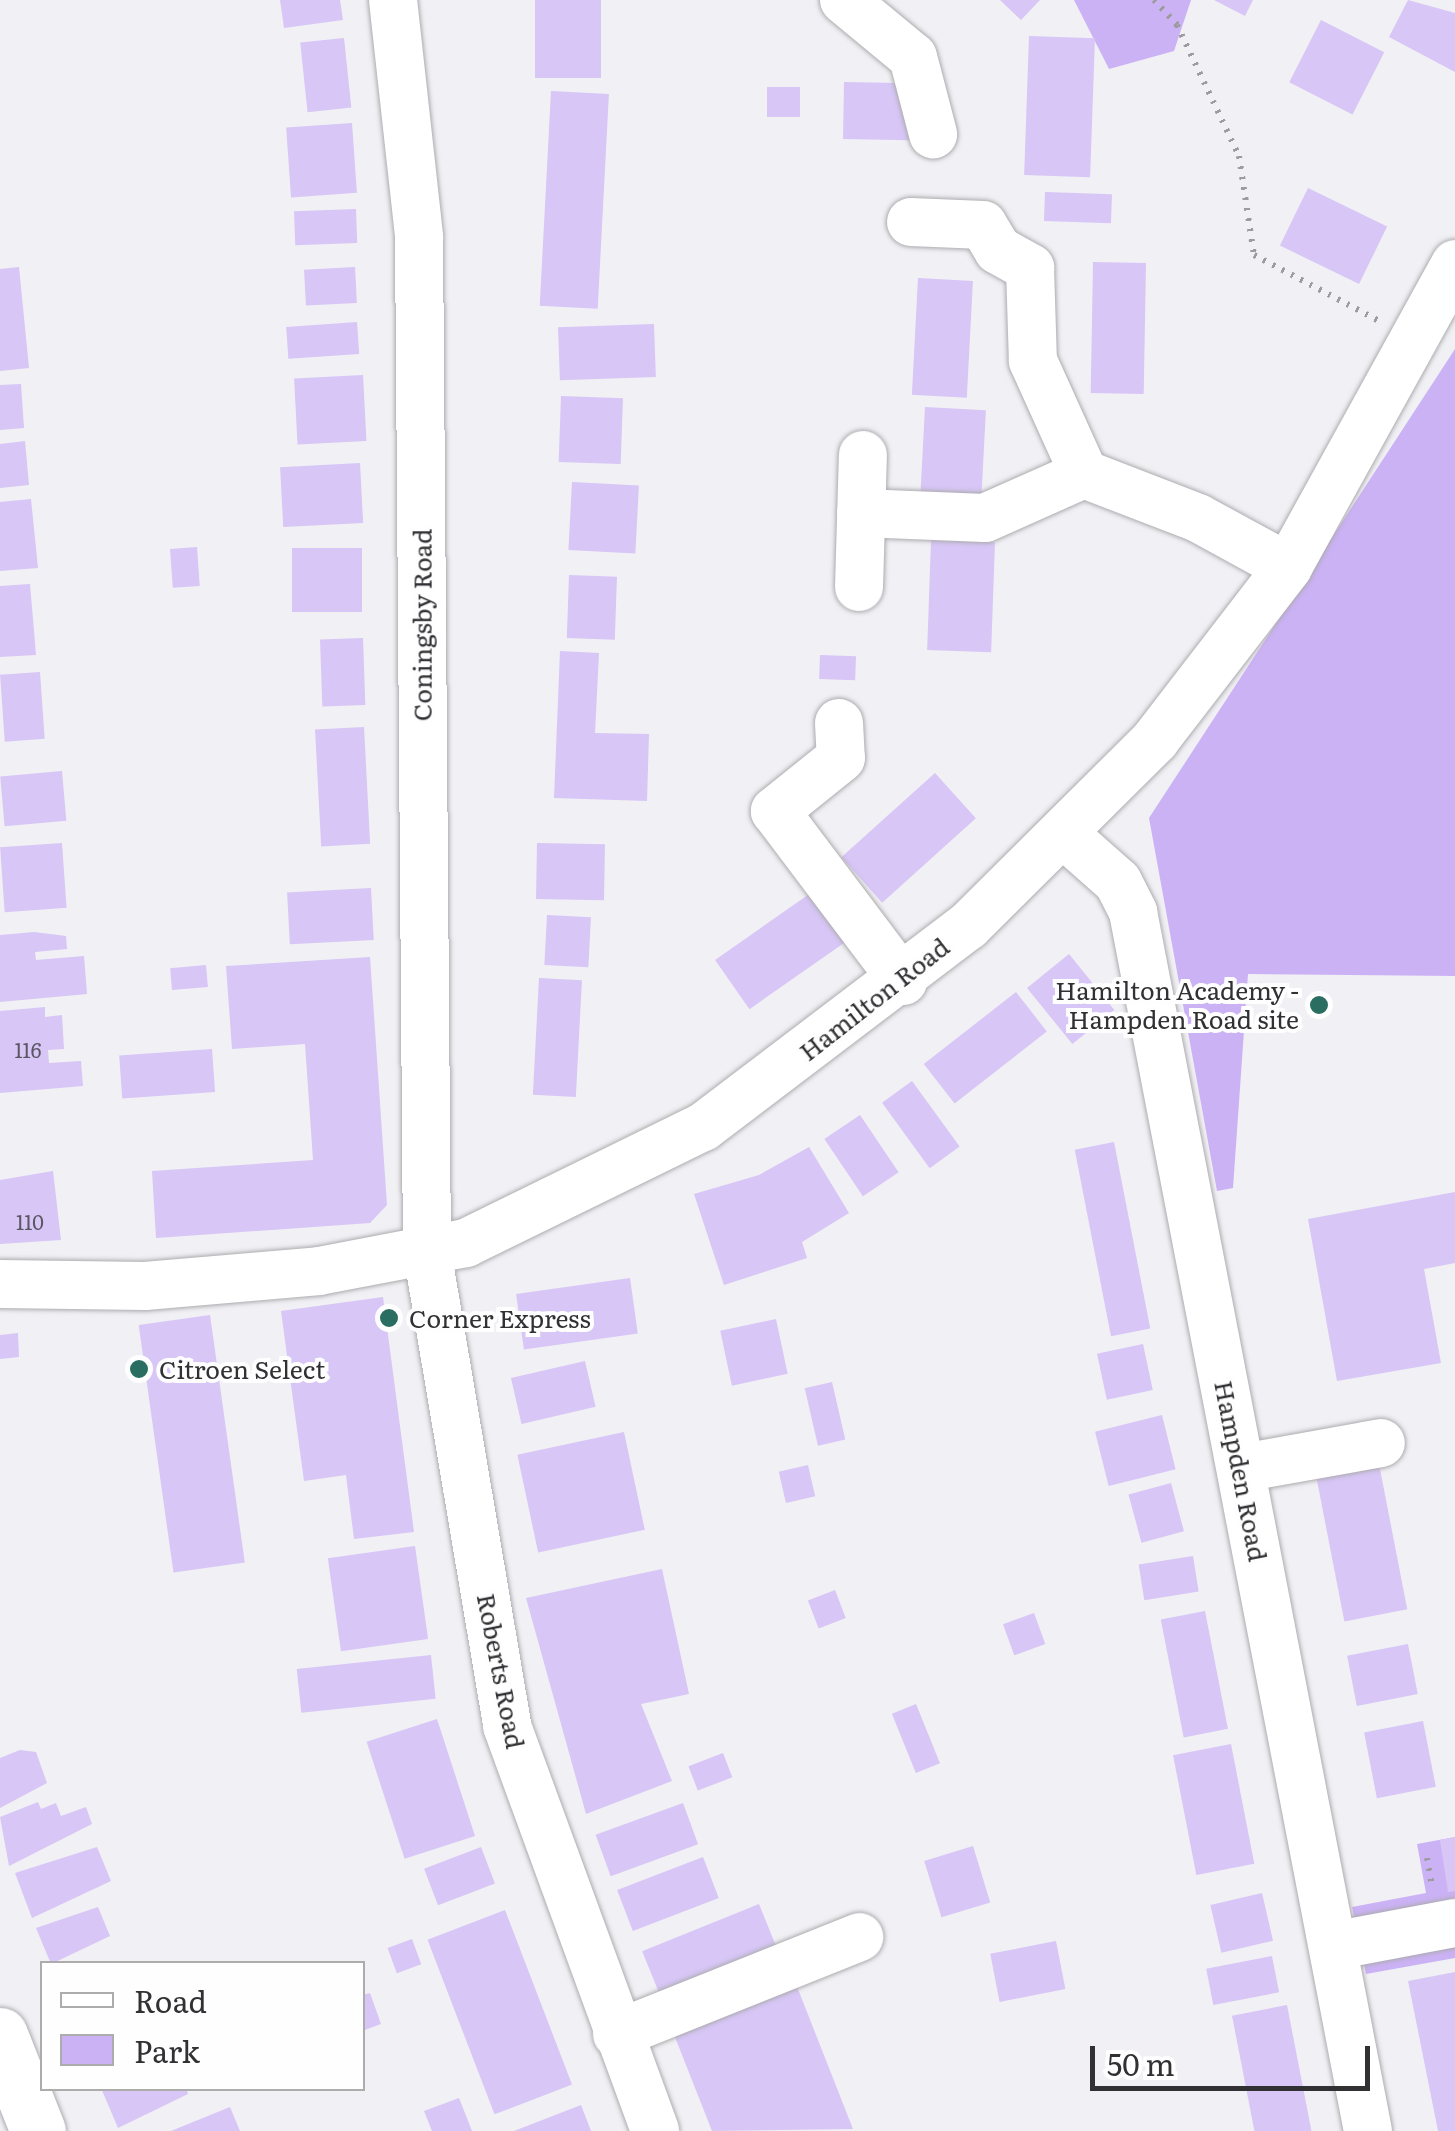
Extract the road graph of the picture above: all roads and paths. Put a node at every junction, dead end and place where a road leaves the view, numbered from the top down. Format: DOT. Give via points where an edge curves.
graph roads {
  1 [pos="393,0"];
  2 [pos="844,0"];
  3 [pos="1154,0"];
  4 [pos="933,134"];
  5 [pos="911,222"];
  6 [pos="1455,264"];
  7 [pos="1415,340"];
  8 [pos="863,455"];
  9 [pos="1084,474"];
  10 [pos="861,513"];
  11 [pos="1288,566"];
  12 [pos="859,588"];
  13 [pos="838,723"];
  14 [pos="1066,836"];
  15 [pos="903,981"];
  16 [pos="428,1251"];
  17 [pos="0,1284"];
  18 [pos="1381,1444"];
  19 [pos="1242,1468"];
  20 [pos="1455,1924"];
  21 [pos="860,1938"];
  22 [pos="1333,1946"];
  23 [pos="617,2034"];
  24 [pos="0,2035"];
  25 [pos="38,2131"];
  26 [pos="654,2131"];
  27 [pos="1368,2131"];
  1 -- 16 [label="street, Coningsby Road" via="419,237"];
  2 -- 4 [label="street" via="913,57"];
  3 -- 7 [label="path" via="1178,25 1239,156 1254,255"];
  5 -- 9 [label="street" via="983,225 998,250 1030,268 1033,361"];
  6 -- 7 [label="street, Hamilton Road"];
  7 -- 11 [label="street, Hamilton Road"];
  8 -- 10 [label="street"];
  9 -- 10 [label="street" via="986,518"];
  9 -- 11 [label="street" via="1198,518"];
  10 -- 12 [label="street"];
  11 -- 14 [label="street, Hamilton Road" via="1155,740"];
  13 -- 15 [label="street" via="841,758 775,811"];
  14 -- 15 [label="street, Hamilton Road"];
  14 -- 19 [label="street, Hampden Road" via="1118,882 1134,912"];
  15 -- 16 [label="street, Hamilton Road" via="702,1127 556,1202"];
  16 -- 17 [label="street, Hamilton Road" via="145,1286"];
  16 -- 23 [label="street, Roberts Road" via="506,1726"];
  18 -- 19 [label="street"];
  19 -- 22 [label="street, Hampden Road"];
  20 -- 22 [label="street"];
  21 -- 23 [label="street"];
  22 -- 27 [label="street, Hampden Road"];
  23 -- 26 [label="street, Roberts Road"];
  24 -- 25 [label="main road"];
}
